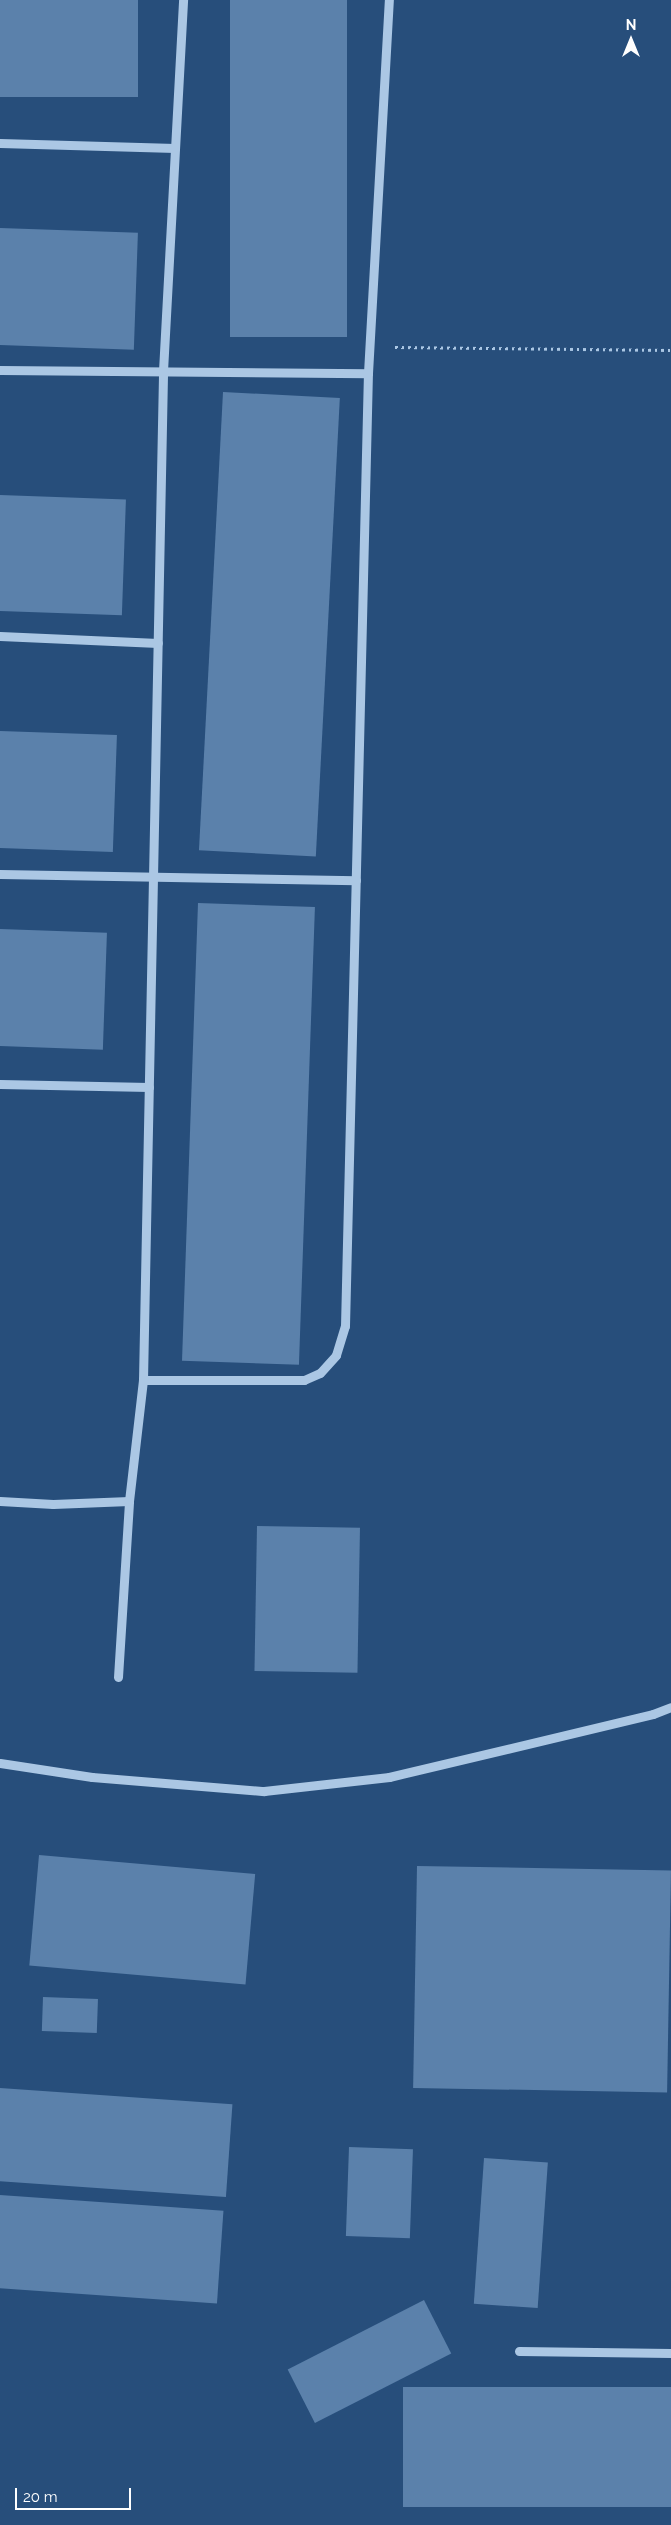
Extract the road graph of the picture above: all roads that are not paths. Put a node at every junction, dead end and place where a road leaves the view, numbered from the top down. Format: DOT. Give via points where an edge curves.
graph roads {
  1 [pos="183,0"];
  2 [pos="389,0"];
  3 [pos="0,143"];
  4 [pos="175,148"];
  5 [pos="0,370"];
  6 [pos="163,372"];
  7 [pos="368,373"];
  8 [pos="0,636"];
  9 [pos="158,643"];
  10 [pos="0,874"];
  11 [pos="153,878"];
  12 [pos="356,880"];
  13 [pos="0,1084"];
  14 [pos="148,1087"];
  15 [pos="143,1380"];
  16 [pos="0,1501"];
  17 [pos="129,1501"];
  18 [pos="118,1677"];
  19 [pos="671,1708"];
  20 [pos="0,1763"];
  21 [pos="519,2351"];
  22 [pos="671,2353"];
  1 -- 4 [label="lane"];
  2 -- 7 [label="lane"];
  3 -- 4 [label="lane"];
  4 -- 6 [label="lane"];
  5 -- 6 [label="lane"];
  6 -- 7 [label="lane"];
  6 -- 9 [label="lane"];
  7 -- 12 [label="lane"];
  8 -- 9 [label="lane"];
  9 -- 11 [label="lane"];
  10 -- 11 [label="lane"];
  11 -- 12 [label="lane"];
  11 -- 14 [label="lane"];
  12 -- 15 [label="lane" via="345,1326 336,1355 320,1373 304,1380"];
  13 -- 14 [label="lane"];
  14 -- 15 [label="lane"];
  15 -- 17 [label="lane"];
  16 -- 17 [label="lane" via="53,1504"];
  17 -- 18 [label="lane"];
  19 -- 20 [label="lane" via="389,1778 264,1791 92,1777"];
  21 -- 22 [label="lane"];
}
